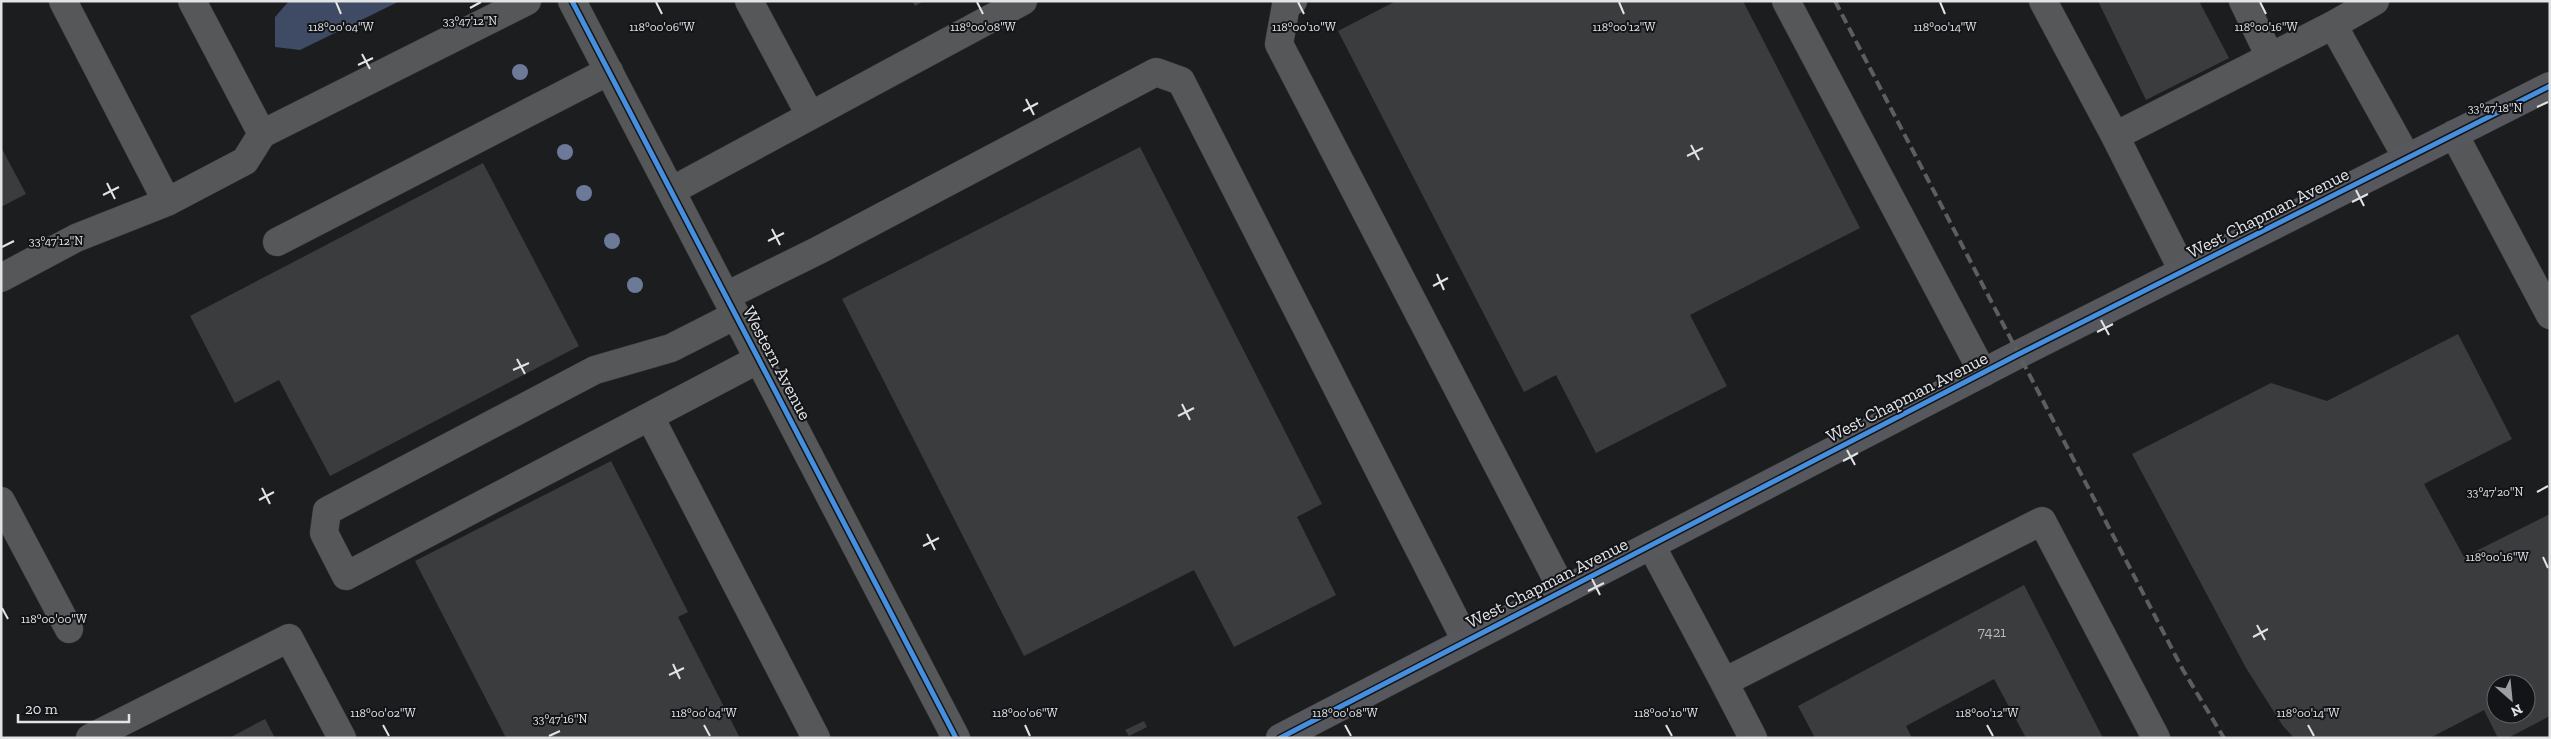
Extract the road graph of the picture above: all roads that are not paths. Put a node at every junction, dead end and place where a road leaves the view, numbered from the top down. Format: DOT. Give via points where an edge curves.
graph roads {
  1 [pos="63,1"];
  2 [pos="192,1"];
  3 [pos="527,1"];
  4 [pos="572,1"];
  5 [pos="750,1"];
  6 [pos="1023,1"];
  7 [pos="1293,1"];
  8 [pos="1786,1"];
  9 [pos="2043,1"];
  10 [pos="2243,1"];
  11 [pos="2375,1"];
  12 [pos="2333,25"];
  13 [pos="2270,57"];
  14 [pos="609,71"];
  15 [pos="2549,88"];
  16 [pos="810,115"];
  17 [pos="262,134"];
  18 [pos="2454,134"];
  19 [pos="2115,136"];
  20 [pos="2407,158"];
  21 [pos="671,191"];
  22 [pos="167,202"];
  23 [pos="277,242"];
  24 [pos="2183,271"];
  25 [pos="1,278"];
  26 [pos="731,306"];
  27 [pos="2550,315"];
  28 [pos="759,358"];
  29 [pos="1983,373"];
  30 [pos="650,417"];
  31 [pos="1,501"];
  32 [pos="1651,545"];
  33 [pos="1563,590"];
  34 [pos="69,629"];
  35 [pos="1466,641"];
  36 [pos="1724,682"];
  37 [pos="90,738"];
  38 [pos="342,738"];
  39 [pos="816,738"];
  40 [pos="956,738"];
  41 [pos="1280,738"];
  42 [pos="1753,738"];
  43 [pos="2156,738"];
  1 -- 22 [label="street"];
  2 -- 17 [label="street"];
  3 -- 17 [label="street"];
  4 -- 14 [label="street, Western Avenue"];
  5 -- 16 [label="street"];
  6 -- 16 [label="street"];
  7 -- 33 [label="street" via="1286,5 1279,44"];
  8 -- 29 [label="street"];
  9 -- 19 [label="street"];
  10 -- 13 [label="street"];
  11 -- 12 [label="street"];
  12 -- 13 [label="street"];
  12 -- 20 [label="street"];
  13 -- 19 [label="street"];
  14 -- 21 [label="street, Western Avenue"];
  14 -- 23 [label="street"];
  15 -- 18 [label="main road, West Chapman Avenue"];
  16 -- 21 [label="street"];
  17 -- 22 [label="street" via="244,162"];
  18 -- 20 [label="main road, West Chapman Avenue"];
  18 -- 27 [label="street"];
  19 -- 24 [label="street"];
  20 -- 24 [label="main road, West Chapman Avenue"];
  21 -- 26 [label="street, Western Avenue"];
  22 -- 25 [label="street" via="76,238"];
  24 -- 29 [label="main road, West Chapman Avenue"];
  26 -- 28 [label="street, Western Avenue"];
  26 -- 30 [label="street" via="670,348 595,370 327,511 324,533 346,576"];
  26 -- 35 [label="street" via="819,250 1156,72 1181,81"];
  28 -- 30 [label="street"];
  28 -- 40 [label="street, Western Avenue"];
  29 -- 32 [label="main road, West Chapman Avenue"];
  30 -- 39 [label="street"];
  31 -- 34 [label="street"];
  32 -- 33 [label="main road, West Chapman Avenue"];
  32 -- 36 [label="street"];
  33 -- 35 [label="main road, West Chapman Avenue"];
  35 -- 41 [label="main road, West Chapman Avenue"];
  36 -- 42 [label="street"];
  36 -- 43 [label="street" via="2042,521"];
  37 -- 38 [label="street" via="288,638"];
}
